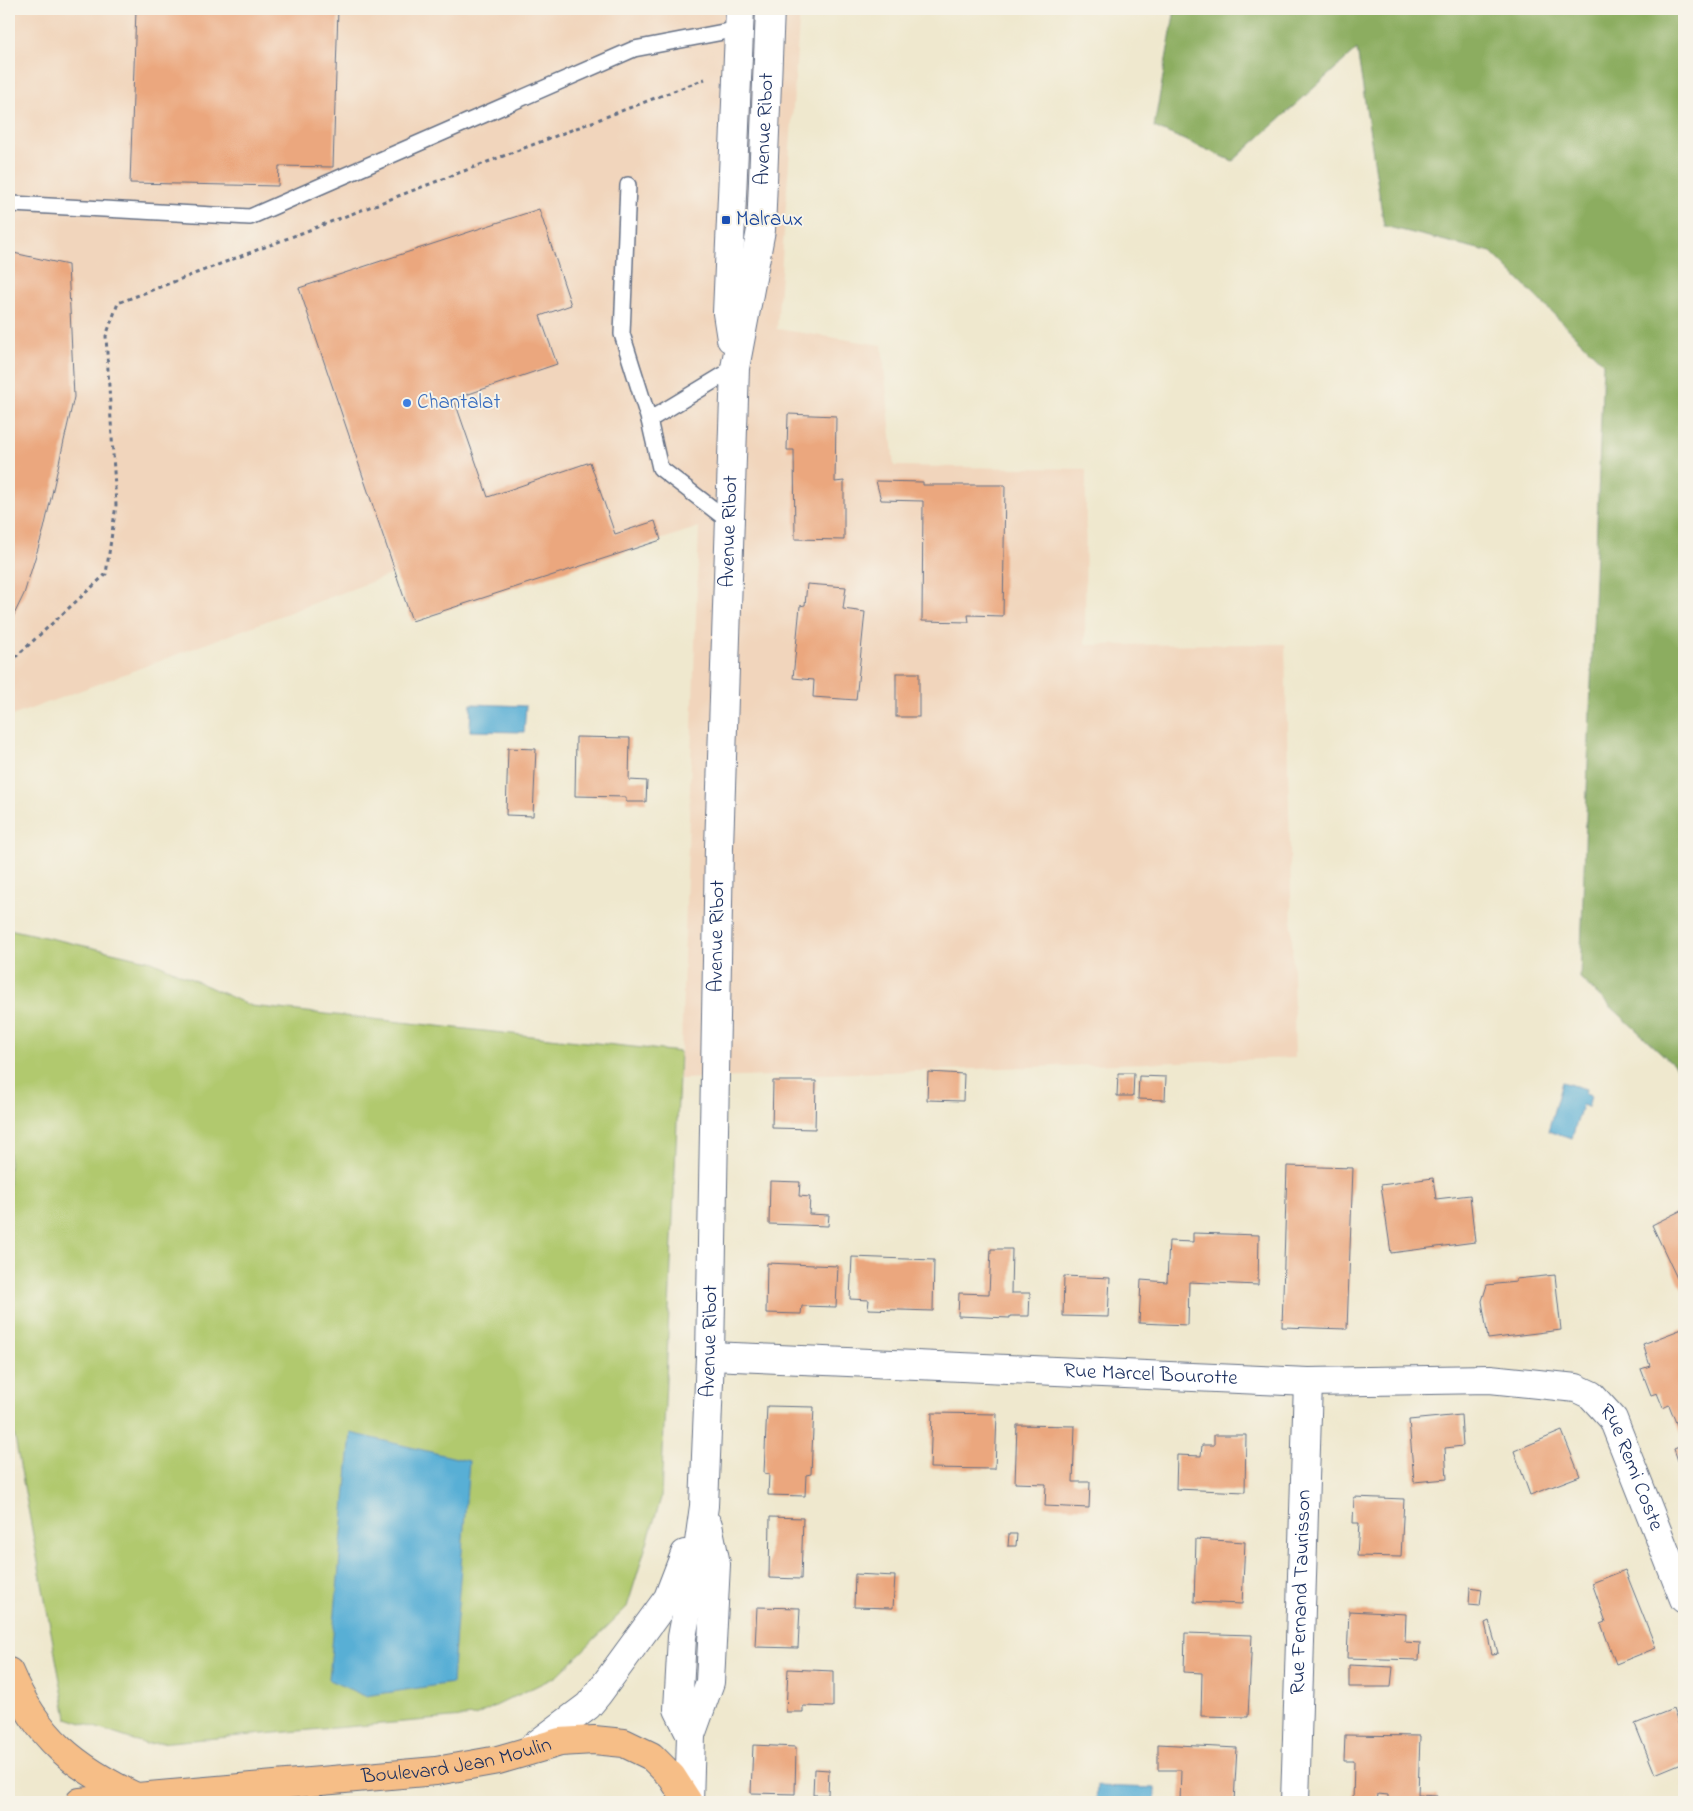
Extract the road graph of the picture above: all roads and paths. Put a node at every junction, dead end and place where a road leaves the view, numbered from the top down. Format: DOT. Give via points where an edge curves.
graph roads {
  1 [pos="770,9"];
  2 [pos="740,19"];
  3 [pos="738,66"];
  4 [pos="628,185"];
  5 [pos="9,202"];
  6 [pos="735,368"];
  7 [pos="649,420"];
  8 [pos="730,522"];
  9 [pos="9,663"];
  10 [pos="710,1356"];
  11 [pos="1308,1382"];
  12 [pos="1591,1395"];
  13 [pos="704,1506"];
  14 [pos="1684,1600"];
  15 [pos="9,1672"];
  16 [pos="528,1751"];
  17 [pos="141,1800"];
  18 [pos="80,1802"];
  19 [pos="689,1802"];
  20 [pos="1296,1802"];
  1 -- 6 [label="street, Avenue Ribot" via="761,230"];
  2 -- 3 [label="street, Avenue Ribot"];
  2 -- 5 [label="lane" via="634,49 250,217"];
  3 -- 6 [label="street, Avenue Ribot" via="727,313"];
  3 -- 9 [label="path" via="118,303 106,336 116,505 106,574"];
  4 -- 7 [label="lane" via="622,334"];
  6 -- 7 [label="lane"];
  6 -- 8 [label="street, Avenue Ribot"];
  7 -- 8 [label="lane" via="660,468"];
  8 -- 10 [label="street, Avenue Ribot" via="719,847"];
  10 -- 11 [label="street, Rue Marcel Bourotte"];
  10 -- 13 [label="street, Avenue Ribot"];
  11 -- 12 [label="street, Rue Marcel Bourotte" via="1490,1379 1576,1388"];
  11 -- 20 [label="street, Rue Fernand Taurisson"];
  12 -- 14 [label="street, Rue Remi Coste" via="1614,1419"];
  13 -- 16 [label="street, Avenue Ribot" via="668,1598 588,1706"];
  13 -- 19 [label="street, Avenue Ribot" via="716,1564 710,1682 690,1735"];
  15 -- 17 [label="main road" via="38,1727 56,1746 106,1783"];
  16 -- 17 [label="main road, Boulevard Jean Moulin" via="436,1771"];
  16 -- 19 [label="main road, Boulevard Jean Moulin" via="560,1742 594,1740 624,1743 651,1756 672,1777"];
  17 -- 18 [label="main road, Boulevard Jean Moulin"];
}
